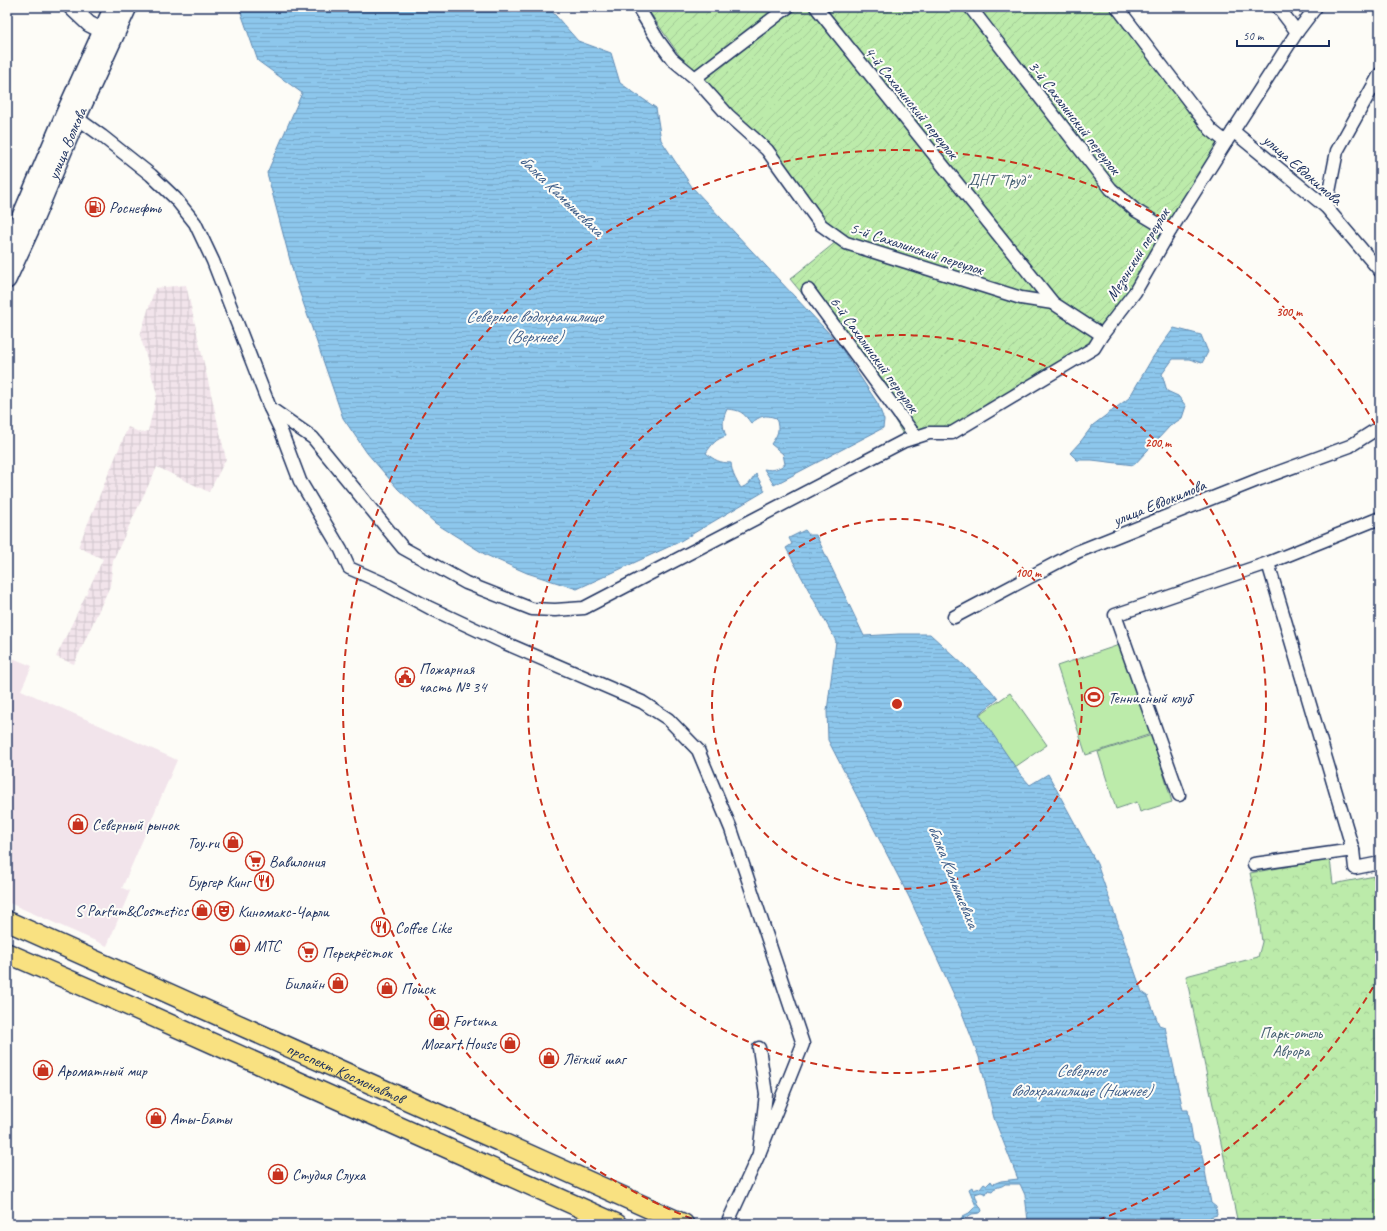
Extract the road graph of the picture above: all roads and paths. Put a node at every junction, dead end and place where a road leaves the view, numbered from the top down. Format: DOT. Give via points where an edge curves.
graph roads {
  1 [pos="71,7"];
  2 [pos="113,7"];
  3 [pos="128,7"];
  4 [pos="638,7"];
  5 [pos="788,7"];
  6 [pos="816,7"];
  7 [pos="970,7"];
  8 [pos="1117,7"];
  9 [pos="1278,7"];
  10 [pos="1316,7"];
  11 [pos="103,31"];
  12 [pos="1297,32"];
  13 [pos="1380,74"];
  14 [pos="695,78"];
  15 [pos="77,118"];
  16 [pos="1233,131"];
  17 [pos="1226,142"];
  18 [pos="1326,207"];
  19 [pos="1170,231"];
  20 [pos="7,249"];
  21 [pos="1380,271"];
  22 [pos="7,280"];
  23 [pos="808,290"];
  24 [pos="1053,303"];
  25 [pos="1102,335"];
  26 [pos="270,408"];
  27 [pos="1380,427"];
  28 [pos="916,437"];
  29 [pos="1380,518"];
  30 [pos="1268,563"];
  31 [pos="954,617"];
  32 [pos="1179,794"];
  33 [pos="1353,850"];
  34 [pos="1254,864"];
  35 [pos="1380,864"];
  36 [pos="7,921"];
  37 [pos="7,953"];
  38 [pos="759,1048"];
  39 [pos="759,1154"];
  40 [pos="617,1224"];
  41 [pos="684,1224"];
  42 [pos="727,1224"];
  1 -- 11 [label="street" via="89,24"];
  2 -- 11 [label="main road, улица Волкова"];
  3 -- 15 [label="main road, улица Волкова"];
  4 -- 14 [label="street, 5-й Сахалинский переулок" via="672,59"];
  5 -- 14 [label="street"];
  6 -- 24 [label="street, 4-й Сахалинский переулок"];
  7 -- 19 [label="street, 3-й Сахалинский переулок" via="1111,189 1135,210"];
  8 -- 17 [label="street" via="1211,130"];
  9 -- 12 [label="street"];
  10 -- 12 [label="street, Мезенский переулок"];
  11 -- 20 [label="main road, улица Волкова"];
  12 -- 16 [label="street, Мезенский переулок"];
  13 -- 18 [label="street" via="1337,151"];
  14 -- 24 [label="street, 5-й Сахалинский переулок" via="728,115 767,150 821,224 846,243 1021,298"];
  15 -- 22 [label="main road, улица Волкова"];
  15 -- 26 [label="street" via="151,175 175,198 195,223 213,261"];
  16 -- 17 [label="street, Мезенский переулок"];
  16 -- 18 [label="street, улица Евдокимова"];
  17 -- 19 [label="street, Мезенский переулок"];
  18 -- 21 [label="street, улица Евдокимова"];
  19 -- 25 [label="street, Мезенский переулок" via="1135,292"];
  23 -- 28 [label="street, 6-й Сахалинский переулок"];
  24 -- 25 [label="street, 4-й Сахалинский переулок"];
  25 -- 28 [label="street, Мезенский переулок" via="1094,348 952,433 929,433"];
  26 -- 28 [label="street, Мезенский переулок" via="313,438 403,548 466,583 532,609 584,608"];
  26 -- 39 [label="street" via="300,481 349,568 505,643 642,702 668,719 698,750 731,830 802,1044"];
  27 -- 31 [label="street, улица Евдокимова" via="1350,446 1077,552"];
  29 -- 30 [label="street"];
  30 -- 32 [label="street" via="1115,614"];
  30 -- 33 [label="street"];
  33 -- 34 [label="street"];
  33 -- 35 [label="street" via="1356,868"];
  36 -- 41 [label="main road, проспект Космонавтов"];
  37 -- 40 [label="main road, проспект Космонавтов"];
  38 -- 39 [label="street" via="766,1094"];
  39 -- 42 [label="street"];
}
